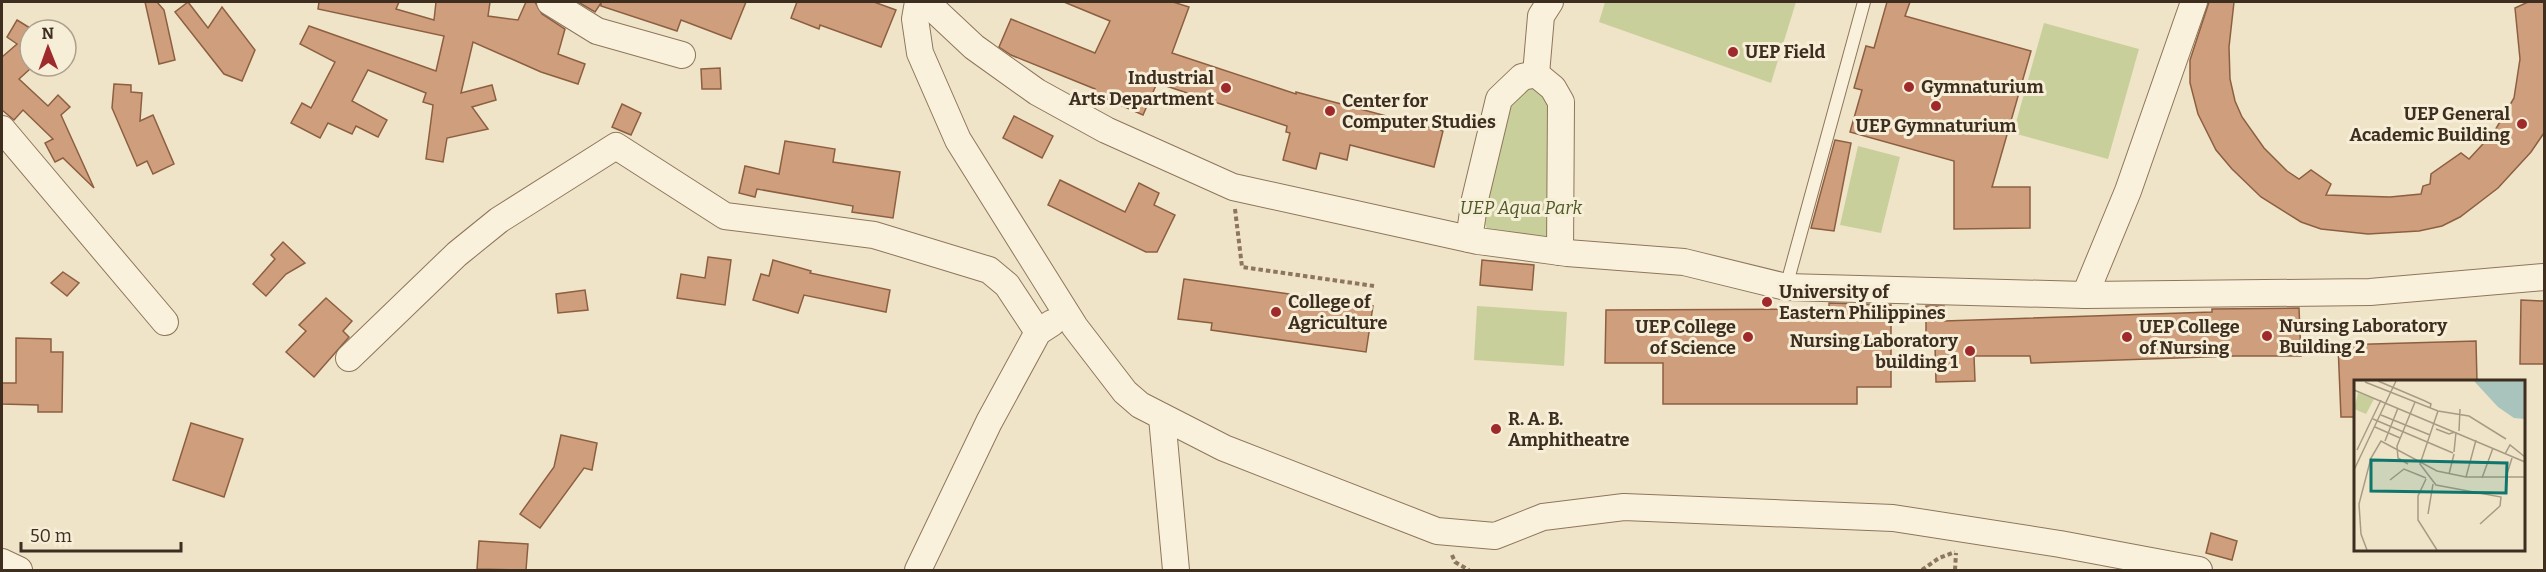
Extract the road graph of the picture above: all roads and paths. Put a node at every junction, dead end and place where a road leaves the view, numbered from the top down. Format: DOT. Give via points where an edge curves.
graph roads {
  1 [pos="550,2"];
  2 [pos="918,2"];
  3 [pos="926,2"];
  4 [pos="1864,2"];
  5 [pos="2194,2"];
  6 [pos="1542,6"];
  7 [pos="682,55"];
  8 [pos="1536,74"];
  9 [pos="2,129"];
  10 [pos="1233,187"];
  11 [pos="1469,239"];
  12 [pos="1560,252"];
  13 [pos="2542,272"];
  14 [pos="1374,286"];
  15 [pos="1786,286"];
  16 [pos="2085,295"];
  17 [pos="165,322"];
  18 [pos="1075,327"];
  19 [pos="1038,332"];
  20 [pos="349,358"];
  21 [pos="1162,417"];
  22 [pos="1956,552"];
  23 [pos="2,561"];
  24 [pos="19,570"];
  25 [pos="918,570"];
  26 [pos="1176,570"];
  27 [pos="1922,570"];
  28 [pos="2199,570"];
  1 -- 7 [label="street" via="597,31"];
  2 -- 18 [label="street" via="915,19 920,53 958,140"];
  3 -- 10 [label="street" via="974,47 1037,92 1106,130"];
  4 -- 15 [label="lane"];
  5 -- 16 [label="street" via="2127,191"];
  6 -- 8 [label="street"];
  8 -- 11 [label="street" via="1522,76 1499,99"];
  8 -- 12 [label="street" via="1553,88 1561,102"];
  9 -- 17 [label="street"];
  10 -- 11 [label="street"];
  10 -- 14 [label="path" via="1242,267"];
  11 -- 12 [label="street"];
  12 -- 15 [label="street" via="1683,262"];
  13 -- 16 [label="street" via="2370,292"];
  15 -- 16 [label="street"];
  18 -- 19 [label="street" via="1061,321"];
  18 -- 21 [label="street" via="1125,392"];
  19 -- 20 [label="street" via="1008,285 989,270 874,235 725,216 616,146 499,220"];
  19 -- 25 [label="street" via="989,422"];
  21 -- 26 [label="street"];
  21 -- 28 [label="street" via="1224,448 1437,531 1495,536 1543,517 1624,507 1893,518"];
  22 -- 27 [label="path"];
  23 -- 24 [label="street"];
}
